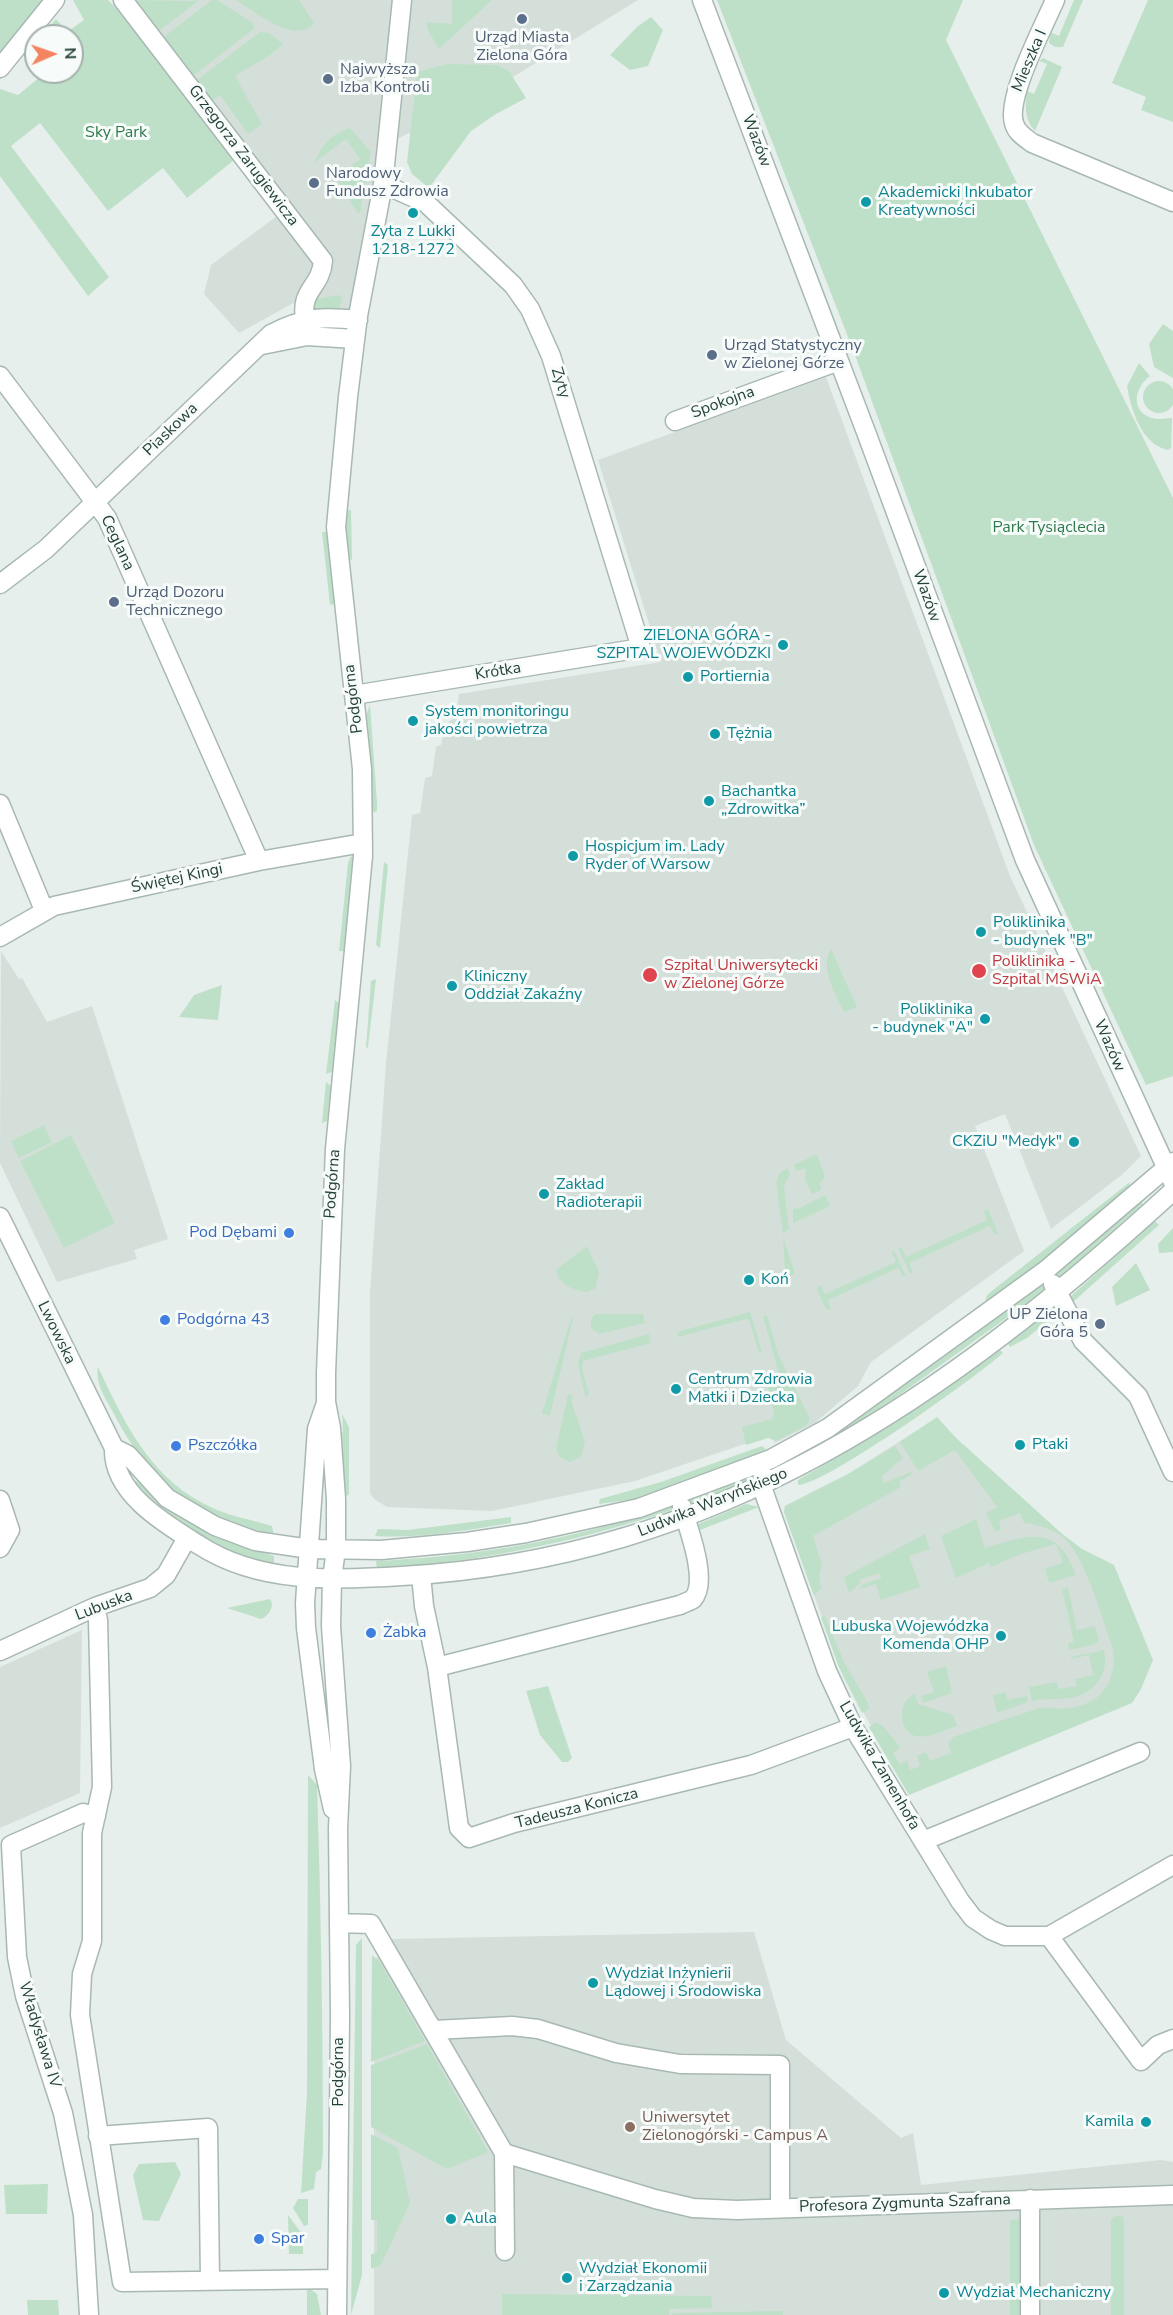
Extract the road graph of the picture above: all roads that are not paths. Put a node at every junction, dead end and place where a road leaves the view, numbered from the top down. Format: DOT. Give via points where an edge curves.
graph roads {
  1 [pos="56,0"];
  2 [pos="123,0"];
  3 [pos="402,0"];
  4 [pos="702,0"];
  5 [pos="1055,0"];
  6 [pos="0,68"];
  7 [pos="383,184"];
  8 [pos="1173,202"];
  9 [pos="305,318"];
  10 [pos="358,320"];
  11 [pos="355,339"];
  12 [pos="261,345"];
  13 [pos="839,361"];
  14 [pos="0,376"];
  15 [pos="675,421"];
  16 [pos="96,502"];
  17 [pos="0,584"];
  18 [pos="641,648"];
  19 [pos="354,695"];
  20 [pos="0,804"];
  21 [pos="363,843"];
  22 [pos="259,861"];
  23 [pos="44,910"];
  24 [pos="0,937"];
  25 [pos="1170,1171"];
  26 [pos="1173,1191"];
  27 [pos="0,1217"];
  28 [pos="5,1242"];
  29 [pos="1046,1270"];
  30 [pos="1057,1293"];
  31 [pos="326,1402"];
  32 [pos="114,1448"];
  33 [pos="771,1460"];
  34 [pos="1173,1472"];
  35 [pos="762,1487"];
  36 [pos="679,1494"];
  37 [pos="0,1500"];
  38 [pos="685,1518"];
  39 [pos="187,1538"];
  40 [pos="467,1542"];
  41 [pos="0,1548"];
  42 [pos="310,1549"];
  43 [pos="336,1549"];
  44 [pos="442,1573"];
  45 [pos="421,1575"];
  46 [pos="308,1579"];
  47 [pos="332,1579"];
  48 [pos="94,1607"];
  49 [pos="0,1651"];
  50 [pos="437,1667"];
  51 [pos="854,1727"];
  52 [pos="1140,1752"];
  53 [pos="96,1815"];
  54 [pos="338,1828"];
  55 [pos="923,1841"];
  56 [pos="1173,1865"];
  57 [pos="339,1923"];
  58 [pos="1049,1936"];
  59 [pos="434,2030"];
  60 [pos="1173,2039"];
  61 [pos="98,2136"];
  62 [pos="504,2153"];
  63 [pos="1173,2195"];
  64 [pos="1030,2199"];
  65 [pos="780,2208"];
  66 [pos="505,2251"];
  67 [pos="337,2279"];
  68 [pos="210,2280"];
  69 [pos="89,2315"];
  70 [pos="337,2315"];
  71 [pos="1030,2315"];
  1 -- 6 [label="street"];
  2 -- 9 [label="street, Grzegorza Zarugiewicza" via="323,261 322,275 303,305"];
  3 -- 7 [label="street, Podgórna"];
  4 -- 13 [label="street, Wazów"];
  5 -- 8 [label="street, Mieszka I" via="1014,97 1014,123 1020,134 1032,143"];
  7 -- 10 [label="street, Podgórna"];
  7 -- 18 [label="street, Zyty" via="426,203 513,285 530,309 544,336 585,460"];
  9 -- 10 [label="street, Piaskowa" via="333,316"];
  9 -- 12 [label="street, Piaskowa" via="271,334"];
  10 -- 11 [label="street, Podgórna"];
  11 -- 12 [label="street" via="307,336"];
  11 -- 19 [label="street, Podgórna" via="336,527"];
  12 -- 16 [label="street, Piaskowa"];
  13 -- 15 [label="street, Spokojna"];
  13 -- 25 [label="street, Wazów" via="1024,860"];
  14 -- 16 [label="street, Ceglana"];
  16 -- 17 [label="street, Piaskowa" via="46,549"];
  16 -- 22 [label="street, Ceglana" via="107,518"];
  18 -- 19 [label="street, Krótka"];
  19 -- 21 [label="street, Podgórna" via="362,769"];
  20 -- 23 [label="street"];
  21 -- 22 [label="street, Świętej Kingi"];
  21 -- 31 [label="street, Podgórna" via="330,1216"];
  22 -- 23 [label="street, Świętej Kingi"];
  23 -- 24 [label="street, Świętej Kingi"];
  25 -- 29 [label="street, Ludwika Waryńskiego"];
  26 -- 30 [label="street, Ludwika Waryńskiego"];
  27 -- 28 [label="street, Lwowska"];
  28 -- 32 [label="street, Lwowska"];
  29 -- 30 [label="street"];
  29 -- 33 [label="street, Ludwika Waryńskiego" via="866,1402"];
  30 -- 34 [label="street" via="1083,1341 1138,1396"];
  30 -- 35 [label="street, Ludwika Waryńskiego" via="876,1424"];
  31 -- 42 [label="street, Podgórna" via="317,1429"];
  31 -- 43 [label="street, Podgórna" via="331,1428"];
  32 -- 39 [label="street, Lwowska" via="113,1464 125,1484 157,1517"];
  32 -- 42 [label="street, Lwowska" via="128,1455 167,1498 215,1527 255,1541"];
  33 -- 35 [label="street" via="763,1473"];
  33 -- 36 [label="street, Ludwika Waryńskiego"];
  35 -- 38 [label="street, Ludwika Waryńskiego"];
  35 -- 51 [label="street, Ludwika Zamenhofa" via="827,1671"];
  36 -- 38 [label="street"];
  36 -- 40 [label="street, Ludwika Waryńskiego" via="639,1508"];
  37 -- 41 [label="street" via="10,1530"];
  38 -- 44 [label="street, Ludwika Waryńskiego" via="633,1536 530,1561"];
  38 -- 50 [label="street" via="699,1571 699,1587 693,1599"];
  39 -- 46 [label="street, Lwowska" via="207,1551 254,1569"];
  39 -- 48 [label="street, Lubuska" via="158,1583"];
  40 -- 43 [label="street, Ludwika Waryńskiego" via="414,1548"];
  40 -- 44 [label="street"];
  42 -- 43 [label="street, Ludwika Waryńskiego"];
  42 -- 46 [label="street, Podgórna"];
  43 -- 47 [label="street, Podgórna"];
  44 -- 45 [label="street, Ludwika Waryńskiego"];
  45 -- 47 [label="street, Ludwika Waryńskiego"];
  45 -- 50 [label="street, Tadeusza Konicza"];
  46 -- 47 [label="street, Ludwika Waryńskiego"];
  46 -- 54 [label="street, Podgórna" via="306,1628 313,1696"];
  47 -- 54 [label="street, Podgórna" via="331,1626 341,1766"];
  48 -- 49 [label="street, Lubuska"];
  48 -- 53 [label="street" via="98,1620 102,1787"];
  50 -- 51 [label="street, Tadeusza Konicza" via="459,1828 469,1838 514,1823 751,1765"];
  51 -- 55 [label="street, Ludwika Zamenhofa"];
  52 -- 55 [label="street, Ludwika Zamenhofa"];
  53 -- 61 [label="street" via="92,1841 92,1941 82,1974 80,2015"];
  53 -- 69 [label="street, Władysława IV" via="82,1813 11,1845 17,1957 25,1996 63,2113 83,2216"];
  54 -- 57 [label="street, Podgórna"];
  55 -- 58 [label="street, Ludwika Zamenhofa" via="974,1918 1005,1936"];
  56 -- 58 [label="street, Ludwika Zamenhofa"];
  57 -- 59 [label="street" via="371,1924"];
  57 -- 67 [label="street, Podgórna"];
  58 -- 60 [label="street" via="1141,2061 1158,2045"];
  59 -- 62 [label="street"];
  59 -- 65 [label="street, Profesora Zygmunta Szafrana" via="512,2026 538,2029 616,2053 680,2064 780,2065"];
  61 -- 68 [label="street" via="122,2282"];
  61 -- 68 [label="street" via="208,2127"];
  62 -- 65 [label="street, Profesora Zygmunta Szafrana" via="693,2208"];
  62 -- 66 [label="street"];
  63 -- 64 [label="street, Profesora Zygmunta Szafrana"];
  64 -- 65 [label="street, Profesora Zygmunta Szafrana"];
  64 -- 71 [label="street, Profesora Zygmunta Szafrana"];
  67 -- 68 [label="street"];
  67 -- 70 [label="street, Podgórna"];
}
